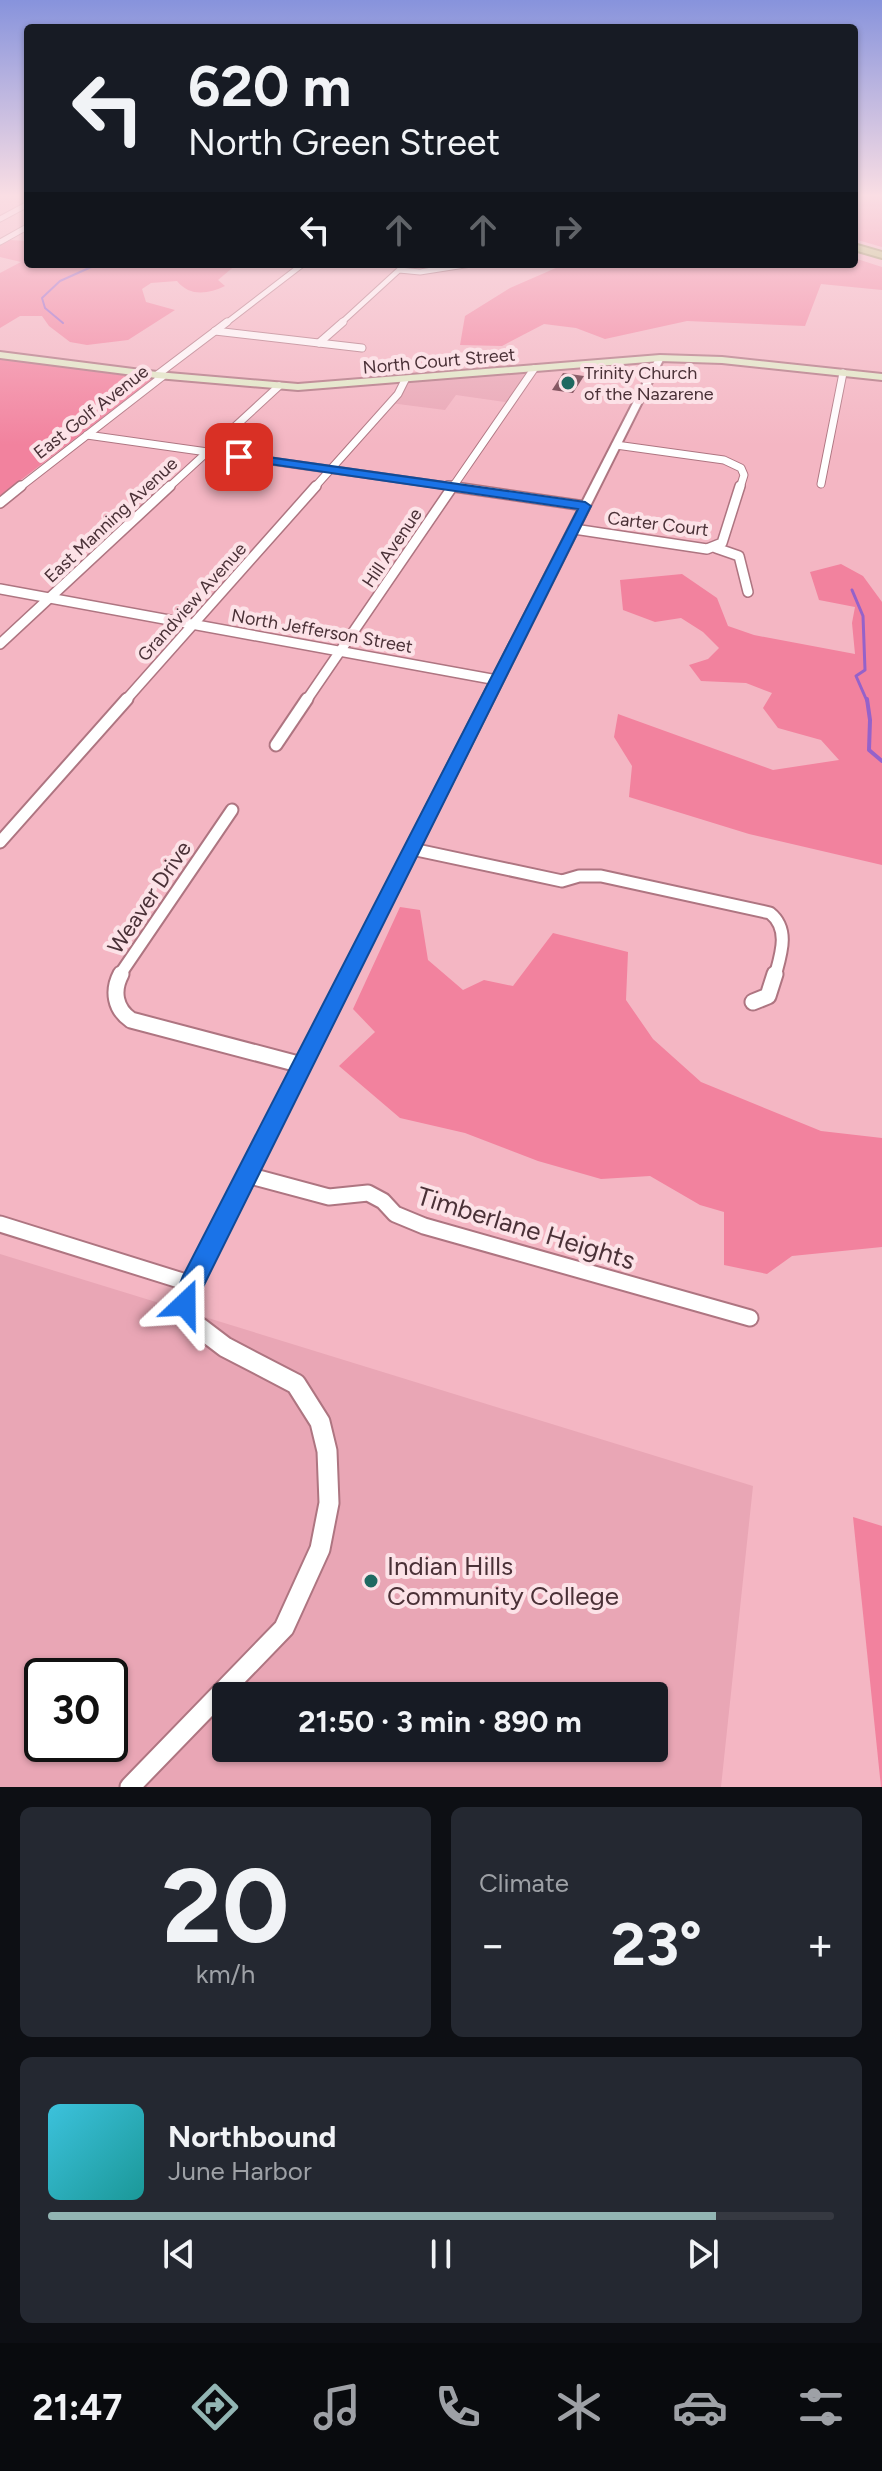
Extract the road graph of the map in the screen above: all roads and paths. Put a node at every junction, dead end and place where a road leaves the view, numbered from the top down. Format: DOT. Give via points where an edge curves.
graph roads {
  1 [pos="284,278"];
  2 [pos="390,278"];
  3 [pos="215,331"];
  4 [pos="319,343"];
  5 [pos="362,348"];
  6 [pos="0,355"];
  7 [pos="660,358"];
  8 [pos="534,369"];
  9 [pos="843,373"];
  10 [pos="160,376"];
  11 [pos="882,377"];
  12 [pos="405,380"];
  13 [pos="279,386"];
  14 [pos="87,435"];
  15 [pos="616,445"];
  16 [pos="208,452"];
  17 [pos="331,470"];
  18 [pos="821,484"];
  19 [pos="453,487"];
  20 [pos="0,503"];
  21 [pos="585,506"];
  22 [pos="574,529"];
  23 [pos="716,548"];
  24 [pos="0,589"];
  25 [pos="748,592"];
  26 [pos="50,598"];
  27 [pos="194,624"];
  28 [pos="0,644"];
  29 [pos="341,651"];
  30 [pos="497,680"];
  31 [pos="276,745"];
  32 [pos="232,810"];
  33 [pos="0,842"];
  34 [pos="412,849"];
  35 [pos="753,1002"];
  36 [pos="302,1065"];
  37 [pos="247,1175"];
  38 [pos="0,1224"];
  39 [pos="192,1284"];
  40 [pos="750,1318"];
  41 [pos="130,1787"];
  1 -- 3 [label="street, East Golf Avenue"];
  2 -- 4 [label="street"];
  3 -- 4 [label="street"];
  3 -- 10 [label="street, East Golf Avenue"];
  4 -- 5 [label="street"];
  6 -- 10 [label="main road, North Court Street"];
  7 -- 8 [label="main road, North Court Street"];
  7 -- 9 [label="main road, North Court Street"];
  7 -- 15 [label="street"];
  8 -- 12 [label="main road, North Court Street"];
  8 -- 19 [label="street, Hill Avenue"];
  9 -- 11 [label="main road, North Court Street"];
  9 -- 18 [label="street"];
  10 -- 13 [label="main road, North Court Street"];
  10 -- 14 [label="street, East Golf Avenue"];
  12 -- 13 [label="main road, North Court Street"];
  12 -- 17 [label="street, Grandview Avenue"];
  13 -- 16 [label="street, East Manning Avenue"];
  14 -- 16 [label="street"];
  14 -- 20 [label="street, East Golf Avenue"];
  15 -- 21 [label="street"];
  15 -- 23 [label="street, Carter Court" via="724,460 741,468 744,475 732,516"];
  16 -- 17 [label="street"];
  16 -- 26 [label="street, East Manning Avenue"];
  17 -- 19 [label="street"];
  17 -- 27 [label="street, Grandview Avenue"];
  19 -- 21 [label="street"];
  19 -- 29 [label="street, Hill Avenue"];
  21 -- 22 [label="street"];
  22 -- 23 [label="street, Carter Court"];
  22 -- 30 [label="street"];
  23 -- 25 [label="street" via="739,556"];
  24 -- 26 [label="street, North Jefferson Street"];
  26 -- 27 [label="street, North Jefferson Street"];
  26 -- 28 [label="street, East Manning Avenue"];
  27 -- 29 [label="street, North Jefferson Street"];
  27 -- 33 [label="street, Grandview Avenue"];
  29 -- 30 [label="street, North Jefferson Street"];
  29 -- 31 [label="street, Hill Avenue"];
  30 -- 34 [label="street"];
  32 -- 36 [label="street, Weaver Drive" via="118,978 117,1007 125,1018 139,1023"];
  34 -- 35 [label="street" via="562,881 601,876 770,913 784,930 768,996"];
  34 -- 36 [label="street"];
  36 -- 37 [label="street"];
  37 -- 39 [label="street"];
  37 -- 40 [label="street, Timberlane Heights" via="329,1197 368,1193 395,1214 424,1226"];
  38 -- 39 [label="street"];
  39 -- 41 [label="street" via="185,1304 187,1319 225,1347 296,1384 320,1422 329,1503 320,1549 284,1628"];
}
